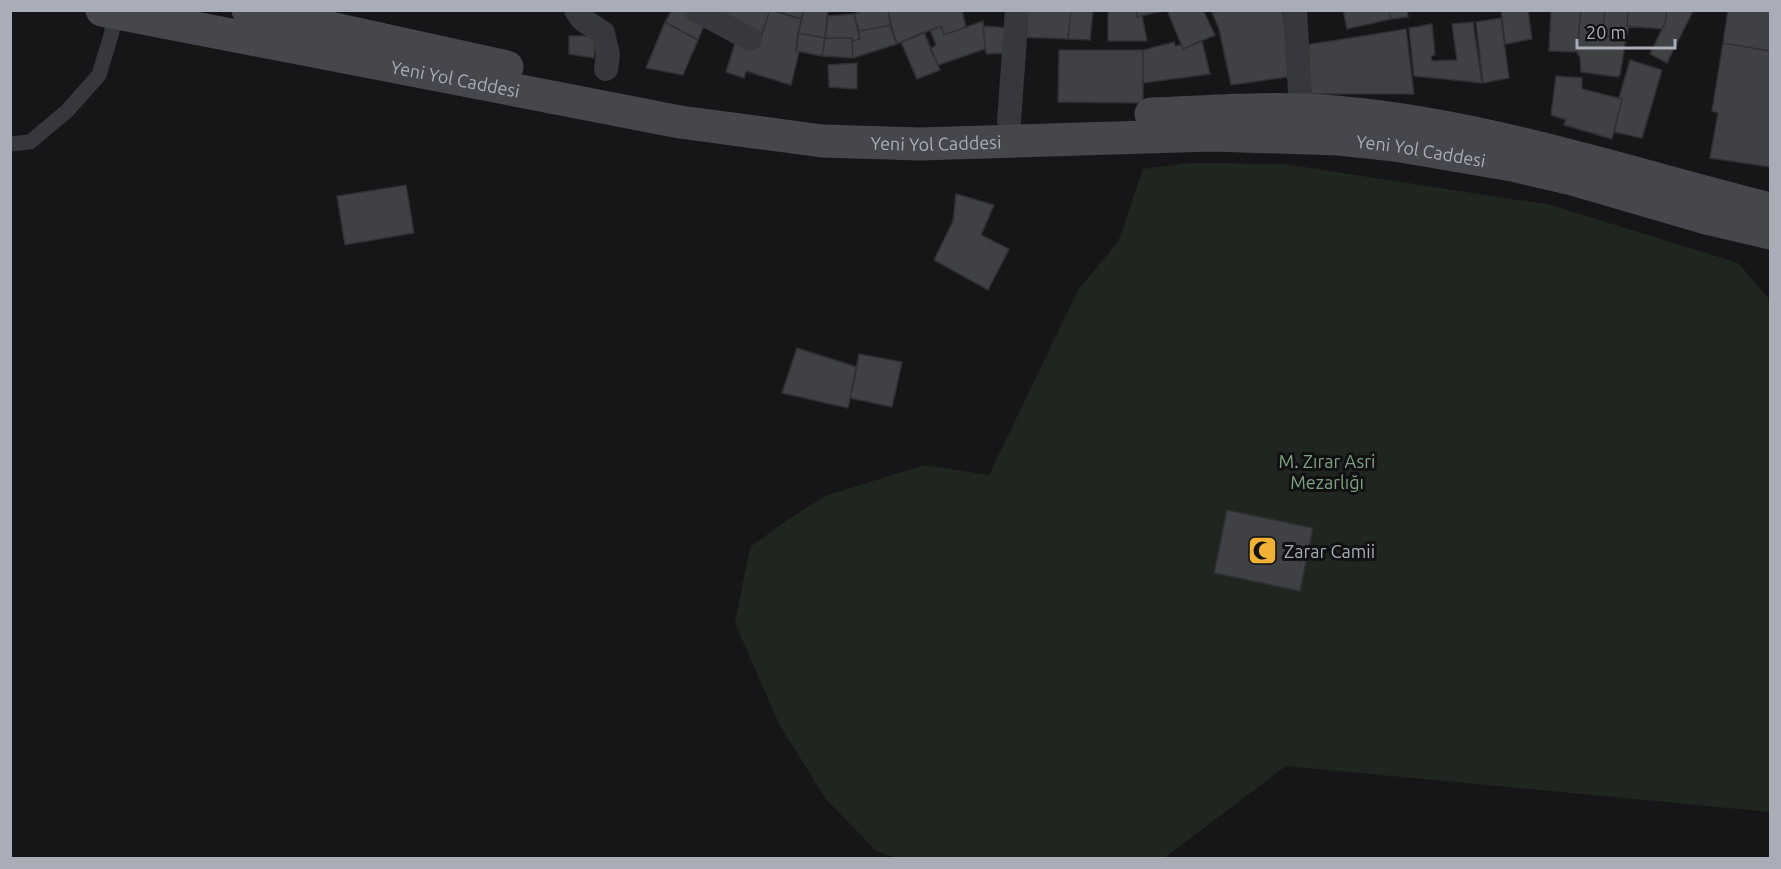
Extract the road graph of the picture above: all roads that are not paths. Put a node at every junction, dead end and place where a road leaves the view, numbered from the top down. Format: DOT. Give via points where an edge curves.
graph roads {
  1 [pos="248,10"];
  2 [pos="576,10"];
  3 [pos="696,10"];
  4 [pos="1017,10"];
  5 [pos="1295,10"];
  6 [pos="107,11"];
  7 [pos="750,39"];
  8 [pos="606,69"];
  9 [pos="1301,110"];
  10 [pos="1010,121"];
  11 [pos="10,144"];
  12 [pos="1770,209"];
  13 [pos="1770,233"];
  1 -- 10 [label="main road, Yeni Yol Caddesi" via="336,21 598,86 748,113 917,123"];
  2 -- 8 [label="street" via="582,20 603,33 608,55"];
  3 -- 7 [label="street"];
  4 -- 10 [label="street"];
  5 -- 9 [label="street"];
  6 -- 11 [label="lane" via="112,32 99,75 67,111 30,142"];
  6 -- 13 [label="main road, Yeni Yol Caddesi" via="680,122 801,139 920,144 1212,135 1339,139 1395,146 1512,165"];
  9 -- 10 [label="main road, Yeni Yol Caddesi"];
  9 -- 12 [label="main road, Yeni Yol Caddesi" via="1382,117 1513,140"];
}
